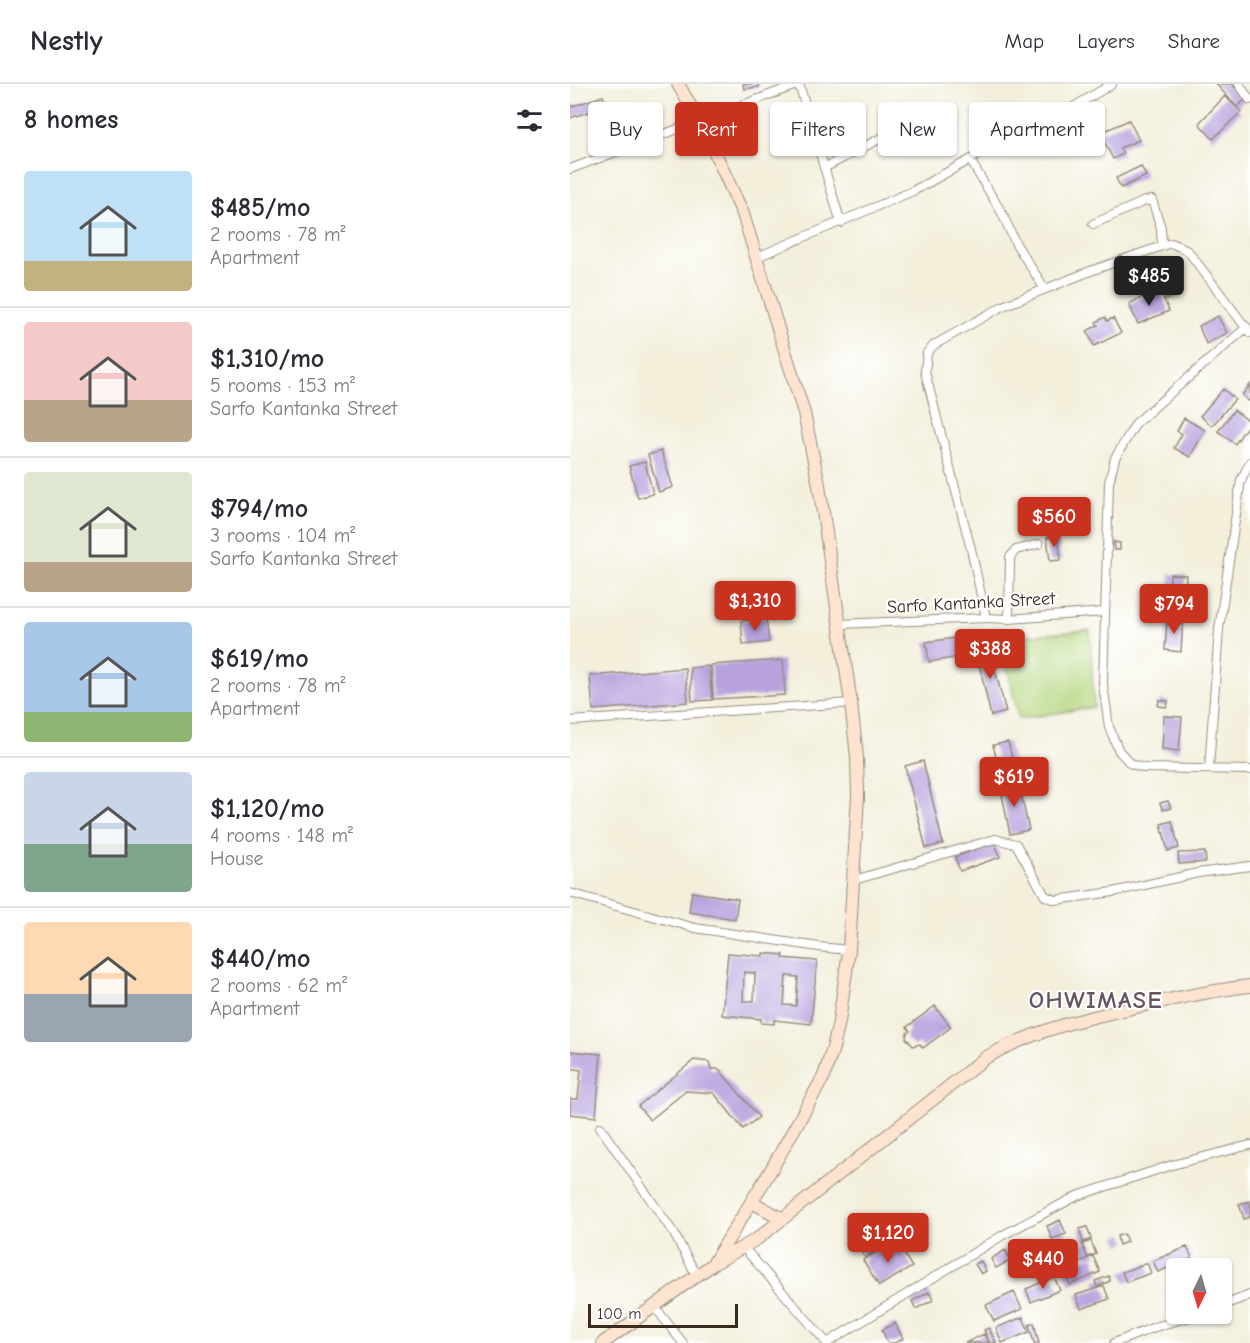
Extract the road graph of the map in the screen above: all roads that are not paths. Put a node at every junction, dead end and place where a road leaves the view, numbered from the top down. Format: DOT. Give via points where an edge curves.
graph roads {
  1 [pos="678,84"];
  2 [pos="1112,84"];
  3 [pos="1239,84"];
  4 [pos="1250,100"];
  5 [pos="688,102"];
  6 [pos="752,102"];
  7 [pos="675,131"];
  8 [pos="878,140"];
  9 [pos="717,156"];
  10 [pos="970,160"];
  11 [pos="824,168"];
  12 [pos="570,169"];
  13 [pos="841,223"];
  14 [pos="1093,224"];
  15 [pos="1162,246"];
  16 [pos="757,257"];
  17 [pos="1045,289"];
  18 [pos="1248,329"];
  19 [pos="1250,462"];
  20 [pos="1039,544"];
  21 [pos="1104,612"];
  22 [pos="986,618"];
  23 [pos="1009,619"];
  24 [pos="840,624"];
  25 [pos="851,703"];
  26 [pos="570,721"];
  27 [pos="1209,768"];
  28 [pos="1250,770"];
  29 [pos="1250,866"];
  30 [pos="854,880"];
  31 [pos="570,893"];
  32 [pos="849,950"];
  33 [pos="1250,986"];
  34 [pos="600,1127"];
  35 [pos="1250,1145"];
  36 [pos="752,1202"];
  37 [pos="783,1219"];
  38 [pos="744,1248"];
  39 [pos="713,1264"];
  40 [pos="697,1276"];
  41 [pos="1250,1295"];
  42 [pos="1232,1302"];
  43 [pos="654,1306"];
  44 [pos="1166,1324"];
  45 [pos="603,1343"];
  46 [pos="683,1343"];
  47 [pos="827,1343"];
  48 [pos="1114,1343"];
  1 -- 5 [label="street"];
  2 -- 10 [label="street"];
  3 -- 4 [label="street"];
  6 -- 11 [label="street" via="799,84"];
  7 -- 12 [label="street"];
  8 -- 11 [label="street"];
  9 -- 16 [label="street" via="733,188"];
  10 -- 13 [label="street"];
  10 -- 17 [label="street"];
  11 -- 13 [label="street"];
  13 -- 16 [label="street"];
  14 -- 15 [label="street" via="1152,200"];
  15 -- 17 [label="street"];
  15 -- 18 [label="street" via="1171,243 1188,251"];
  16 -- 24 [label="street" via="804,413"];
  17 -- 22 [label="street" via="1003,306 934,345 924,362"];
  18 -- 21 [label="street" via="1136,423 1115,458 1109,483"];
  19 -- 27 [label="street" via="1241,480 1219,629"];
  20 -- 23 [label="street" via="1016,549 1010,557"];
  21 -- 23 [label="street, Sarfo Kantanka Street"];
  21 -- 27 [label="street" via="1103,684 1110,727 1119,751 1131,764 1144,768"];
  22 -- 23 [label="street, Sarfo Kantanka Street"];
  22 -- 24 [label="street, Sarfo Kantanka Street"];
  24 -- 25 [label="street"];
  25 -- 26 [label="street"];
  25 -- 30 [label="street" via="858,786"];
  27 -- 28 [label="street"];
  29 -- 30 [label="street" via="1056,900 1045,896 1016,844 995,839"];
  30 -- 32 [label="street"];
  31 -- 32 [label="street" via="695,928"];
  32 -- 36 [label="street" via="839,1022 824,1076"];
  33 -- 37 [label="street" via="1075,1020 1003,1048 985,1058"];
  34 -- 40 [label="street" via="673,1232"];
  35 -- 47 [label="street" via="1077,1196 1003,1235"];
  36 -- 37 [label="street"];
  36 -- 39 [label="street"];
  37 -- 38 [label="street"];
  38 -- 39 [label="street"];
  38 -- 47 [label="street"];
  39 -- 40 [label="street"];
  40 -- 43 [label="street"];
  41 -- 42 [label="street"];
  43 -- 45 [label="street"];
  43 -- 46 [label="street"];
  44 -- 48 [label="street"];
}
